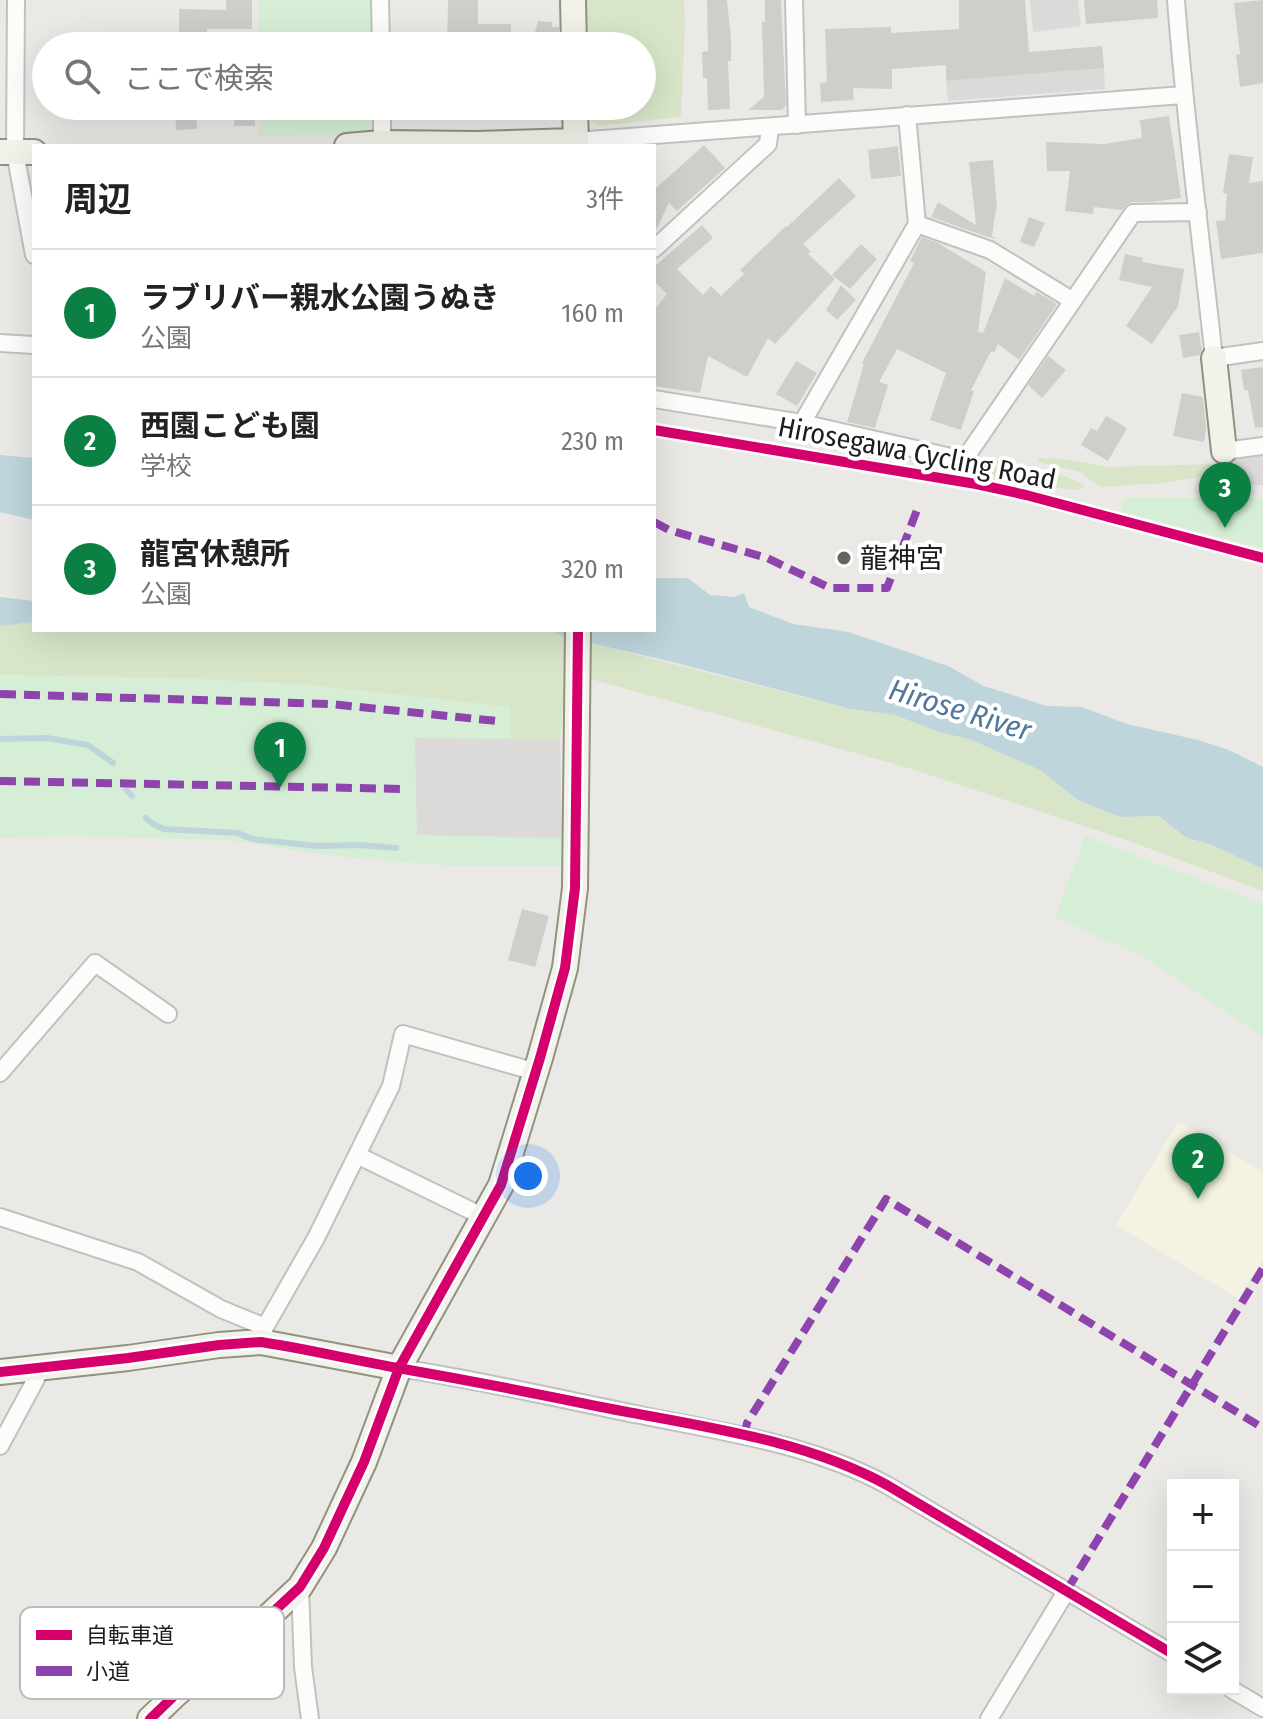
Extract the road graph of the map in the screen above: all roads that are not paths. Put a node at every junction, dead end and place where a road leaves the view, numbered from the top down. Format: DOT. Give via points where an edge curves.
graph roads {
  1 [pos="16,0"];
  2 [pos="380,0"];
  3 [pos="573,0"];
  4 [pos="794,0"];
  5 [pos="1176,0"];
  6 [pos="381,32"];
  7 [pos="574,32"];
  8 [pos="1183,95"];
  9 [pos="907,115"];
  10 [pos="382,120"];
  11 [pos="575,120"];
  12 [pos="797,125"];
  13 [pos="770,128"];
  14 [pos="382,143"];
  15 [pos="370,144"];
  16 [pos="429,144"];
  17 [pos="576,144"];
  18 [pos="16,152"];
  19 [pos="1198,212"];
  20 [pos="917,224"];
  21 [pos="32,244"];
  22 [pos="656,247"];
  23 [pos="1073,301"];
  24 [pos="0,343"];
  25 [pos="32,345"];
  26 [pos="1263,351"];
  27 [pos="1214,358"];
  28 [pos="656,399"];
  29 [pos="802,423"];
  30 [pos="1263,446"];
  31 [pos="1224,451"];
  32 [pos="578,632"];
  33 [pos="168,1014"];
  34 [pos="536,1072"];
  35 [pos="0,1073"];
  36 [pos="357,1155"];
  37 [pos="0,1217"];
  38 [pos="484,1217"];
  39 [pos="263,1334"];
  40 [pos="37,1367"];
  41 [pos="399,1368"];
  42 [pos="0,1372"];
  43 [pos="0,1446"];
  44 [pos="300,1587"];
  45 [pos="1067,1590"];
  46 [pos="278,1607"];
  47 [pos="1167,1650"];
  48 [pos="1239,1694"];
  49 [pos="171,1699"];
  50 [pos="1263,1708"];
  51 [pos="150,1719"];
  52 [pos="310,1719"];
  53 [pos="989,1719"];
  1 -- 18 [label="street"];
  2 -- 6 [label="street"];
  3 -- 7 [label="street"];
  4 -- 12 [label="street"];
  5 -- 8 [label="street"];
  8 -- 9 [label="street"];
  8 -- 19 [label="street"];
  9 -- 12 [label="street"];
  9 -- 20 [label="street"];
  10 -- 14 [label="street"];
  11 -- 17 [label="street"];
  12 -- 13 [label="street"];
  13 -- 17 [label="street"];
  13 -- 22 [label="street" via="768,144"];
  14 -- 15 [label="street"];
  14 -- 16 [label="street"];
  18 -- 21 [label="street"];
  19 -- 23 [label="street" via="1133,213"];
  19 -- 27 [label="street"];
  20 -- 23 [label="street" via="990,250"];
  20 -- 29 [label="street"];
  23 -- 29 [label="street" via="964,460"];
  24 -- 25 [label="street"];
  26 -- 27 [label="street"];
  27 -- 31 [label="street"];
  28 -- 29 [label="street"];
  30 -- 31 [label="street"];
  32 -- 34 [label="street" via="575,888 565,968"];
  33 -- 35 [label="street" via="95,963"];
  34 -- 36 [label="street" via="403,1034 391,1086"];
  34 -- 38 [label="street" via="501,1185"];
  36 -- 38 [label="street"];
  36 -- 39 [label="street"];
  37 -- 39 [label="street" via="138,1262"];
  38 -- 41 [label="street"];
  39 -- 40 [label="street" via="219,1345"];
  39 -- 41 [label="street"];
  40 -- 42 [label="street"];
  40 -- 43 [label="street" via="36,1379"];
  41 -- 44 [label="street" via="364,1462"];
  41 -- 45 [label="street" via="744,1436 829,1458 860,1470"];
  44 -- 46 [label="street"];
  44 -- 52 [label="street"];
  45 -- 47 [label="street"];
  45 -- 53 [label="street"];
  48 -- 50 [label="street"];
  49 -- 51 [label="street"];
}
